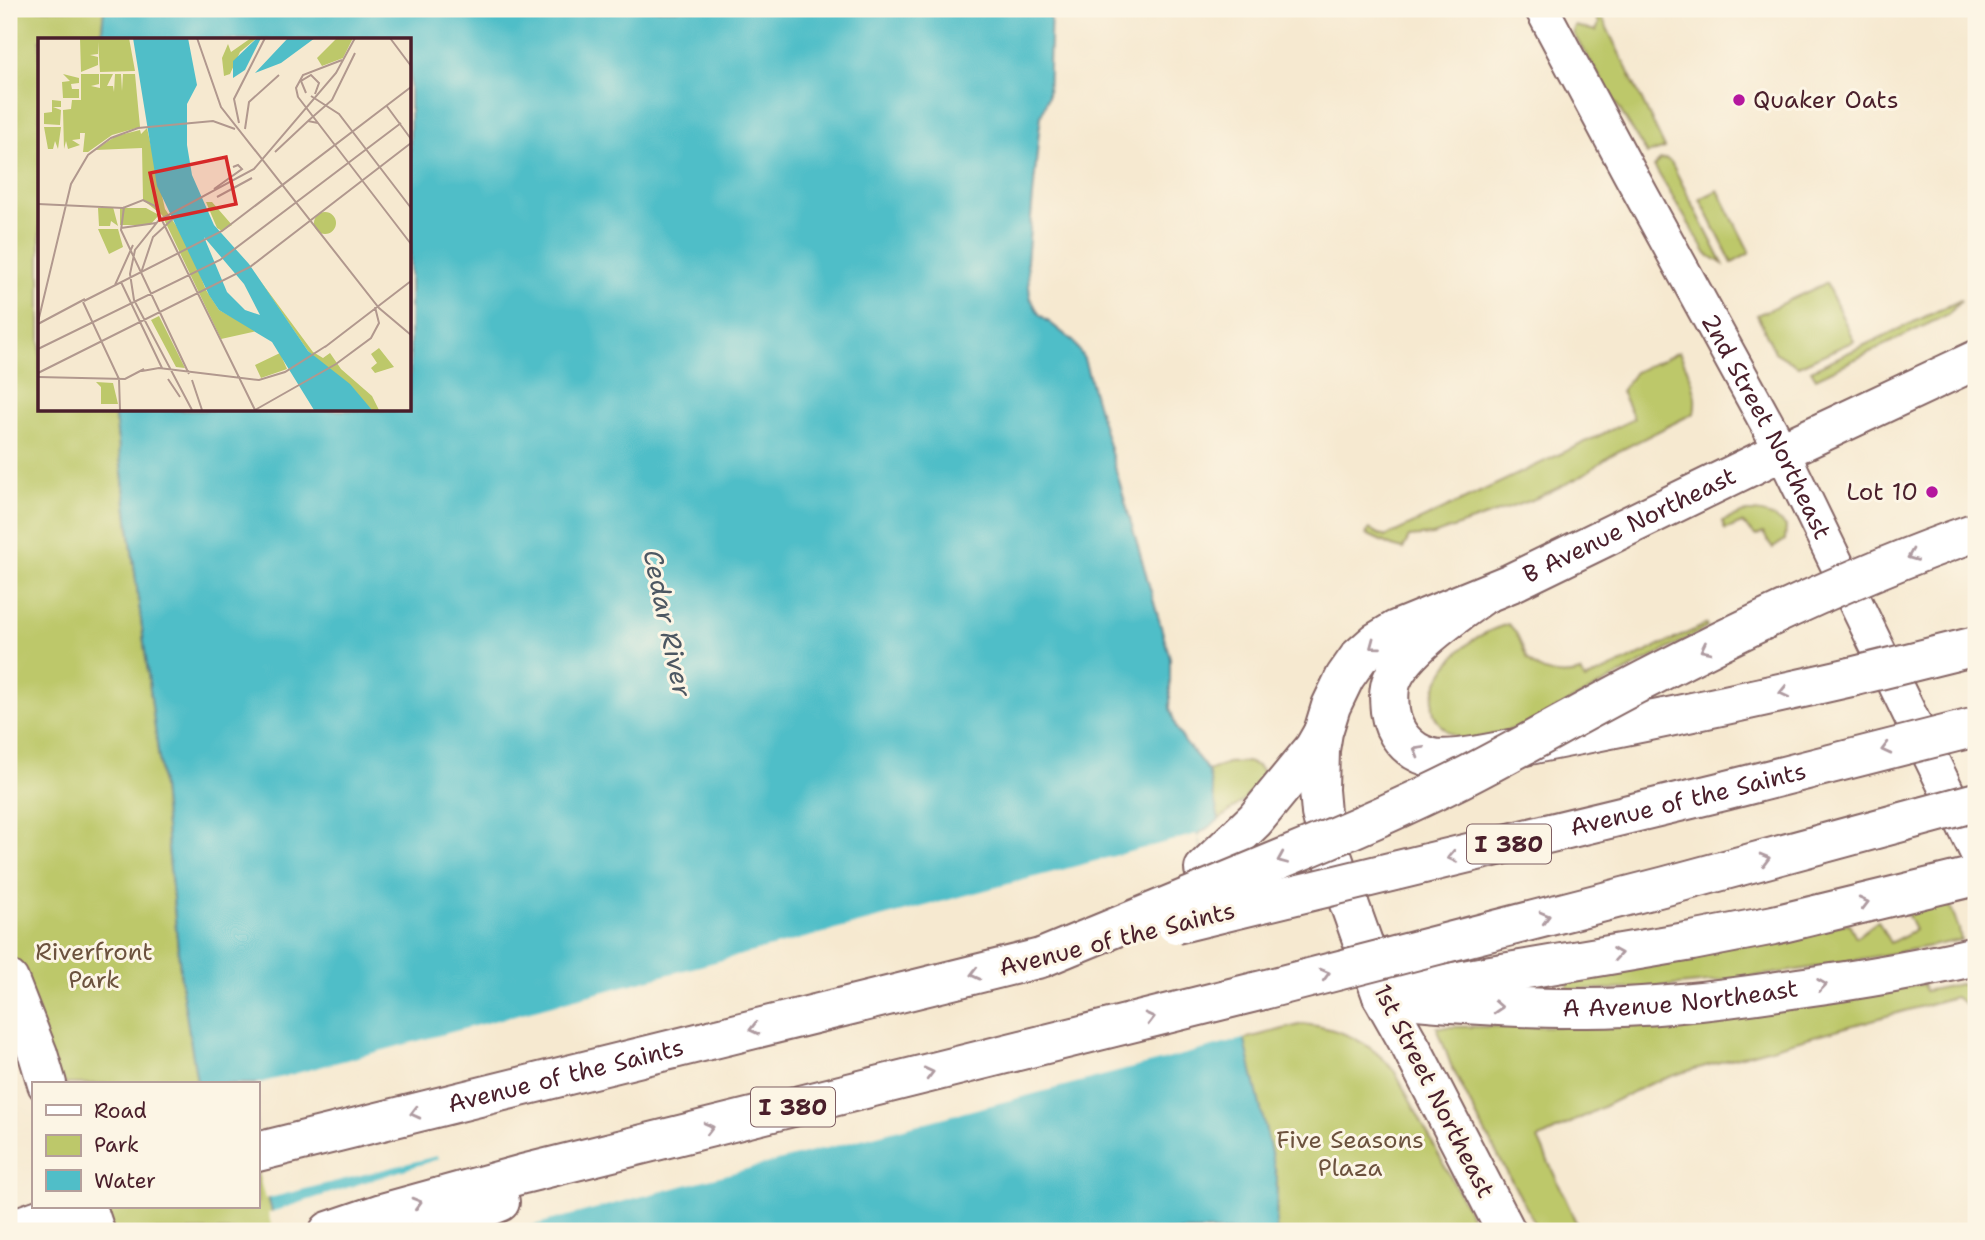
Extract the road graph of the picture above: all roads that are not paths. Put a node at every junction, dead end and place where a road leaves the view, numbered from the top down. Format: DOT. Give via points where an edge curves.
graph roads {
  1 [pos="1542,9"];
  2 [pos="1976,360"];
  3 [pos="1782,450"];
  4 [pos="1976,532"];
  5 [pos="1480,597"];
  6 [pos="1976,646"];
  7 [pos="1676,717"];
  8 [pos="1976,727"];
  9 [pos="1323,732"];
  10 [pos="1976,802"];
  11 [pos="1325,830"];
  12 [pos="1976,851"];
  13 [pos="1204,869"];
  14 [pos="1976,876"];
  15 [pos="1976,956"];
  16 [pos="1041,958"];
  17 [pos="9,980"];
  18 [pos="1381,996"];
  19 [pos="46,1082"];
  20 [pos="662,1139"];
  21 [pos="259,1152"];
  22 [pos="70,1208"];
  23 [pos="87,1208"];
  24 [pos="9,1230"];
  25 [pos="95,1231"];
  26 [pos="329,1231"];
  27 [pos="428,1231"];
  28 [pos="1506,1231"];
  1 -- 3 [label="street, 2nd Street Northeast"];
  2 -- 3 [label="main road, B Avenue Northeast"];
  3 -- 5 [label="main road, B Avenue Northeast"];
  3 -- 12 [label="street, 2nd Street Northeast"];
  4 -- 16 [label="main road, one-way, bridge" via="1778,612 1382,817"];
  7 -- 5 [label="main road, one-way" via="1484,754 1431,758 1411,749 1398,735 1391,715 1389,695 1396,671 1425,640"];
  5 -- 9 [label="main road, B Avenue Northeast, one-way" via="1376,642 1345,677"];
  6 -- 7 [label="main road, one-way, bridge"];
  7 -- 11 [label="main road"];
  8 -- 16 [label="main road, Avenue of the Saints / I 380, one-way, bridge"];
  9 -- 11 [label="main road, B Avenue Northeast" via="1319,790"];
  9 -- 13 [label="main road, B Avenue Northeast" via="1272,801"];
  20 -- 10 [label="main road, I 380, one-way, bridge" via="1259,992"];
  11 -- 18 [label="main road, 1st Street Northeast"];
  18 -- 14 [label="main road, one-way" via="1774,925"];
  18 -- 15 [label="main road, A Avenue Northeast, one-way" via="1510,1008 1653,1005 1811,986"];
  16 -- 21 [label="main road, Avenue of the Saints / I 380, one-way"];
  17 -- 19 [label="main road"];
  18 -- 28 [label="main road, 1st Street Northeast"];
  26 -- 20 [label="main road, I 380, one-way"];
  20 -- 27 [label="main road"];
  22 -- 24 [label="main road"];
  23 -- 25 [label="main road"];
}
